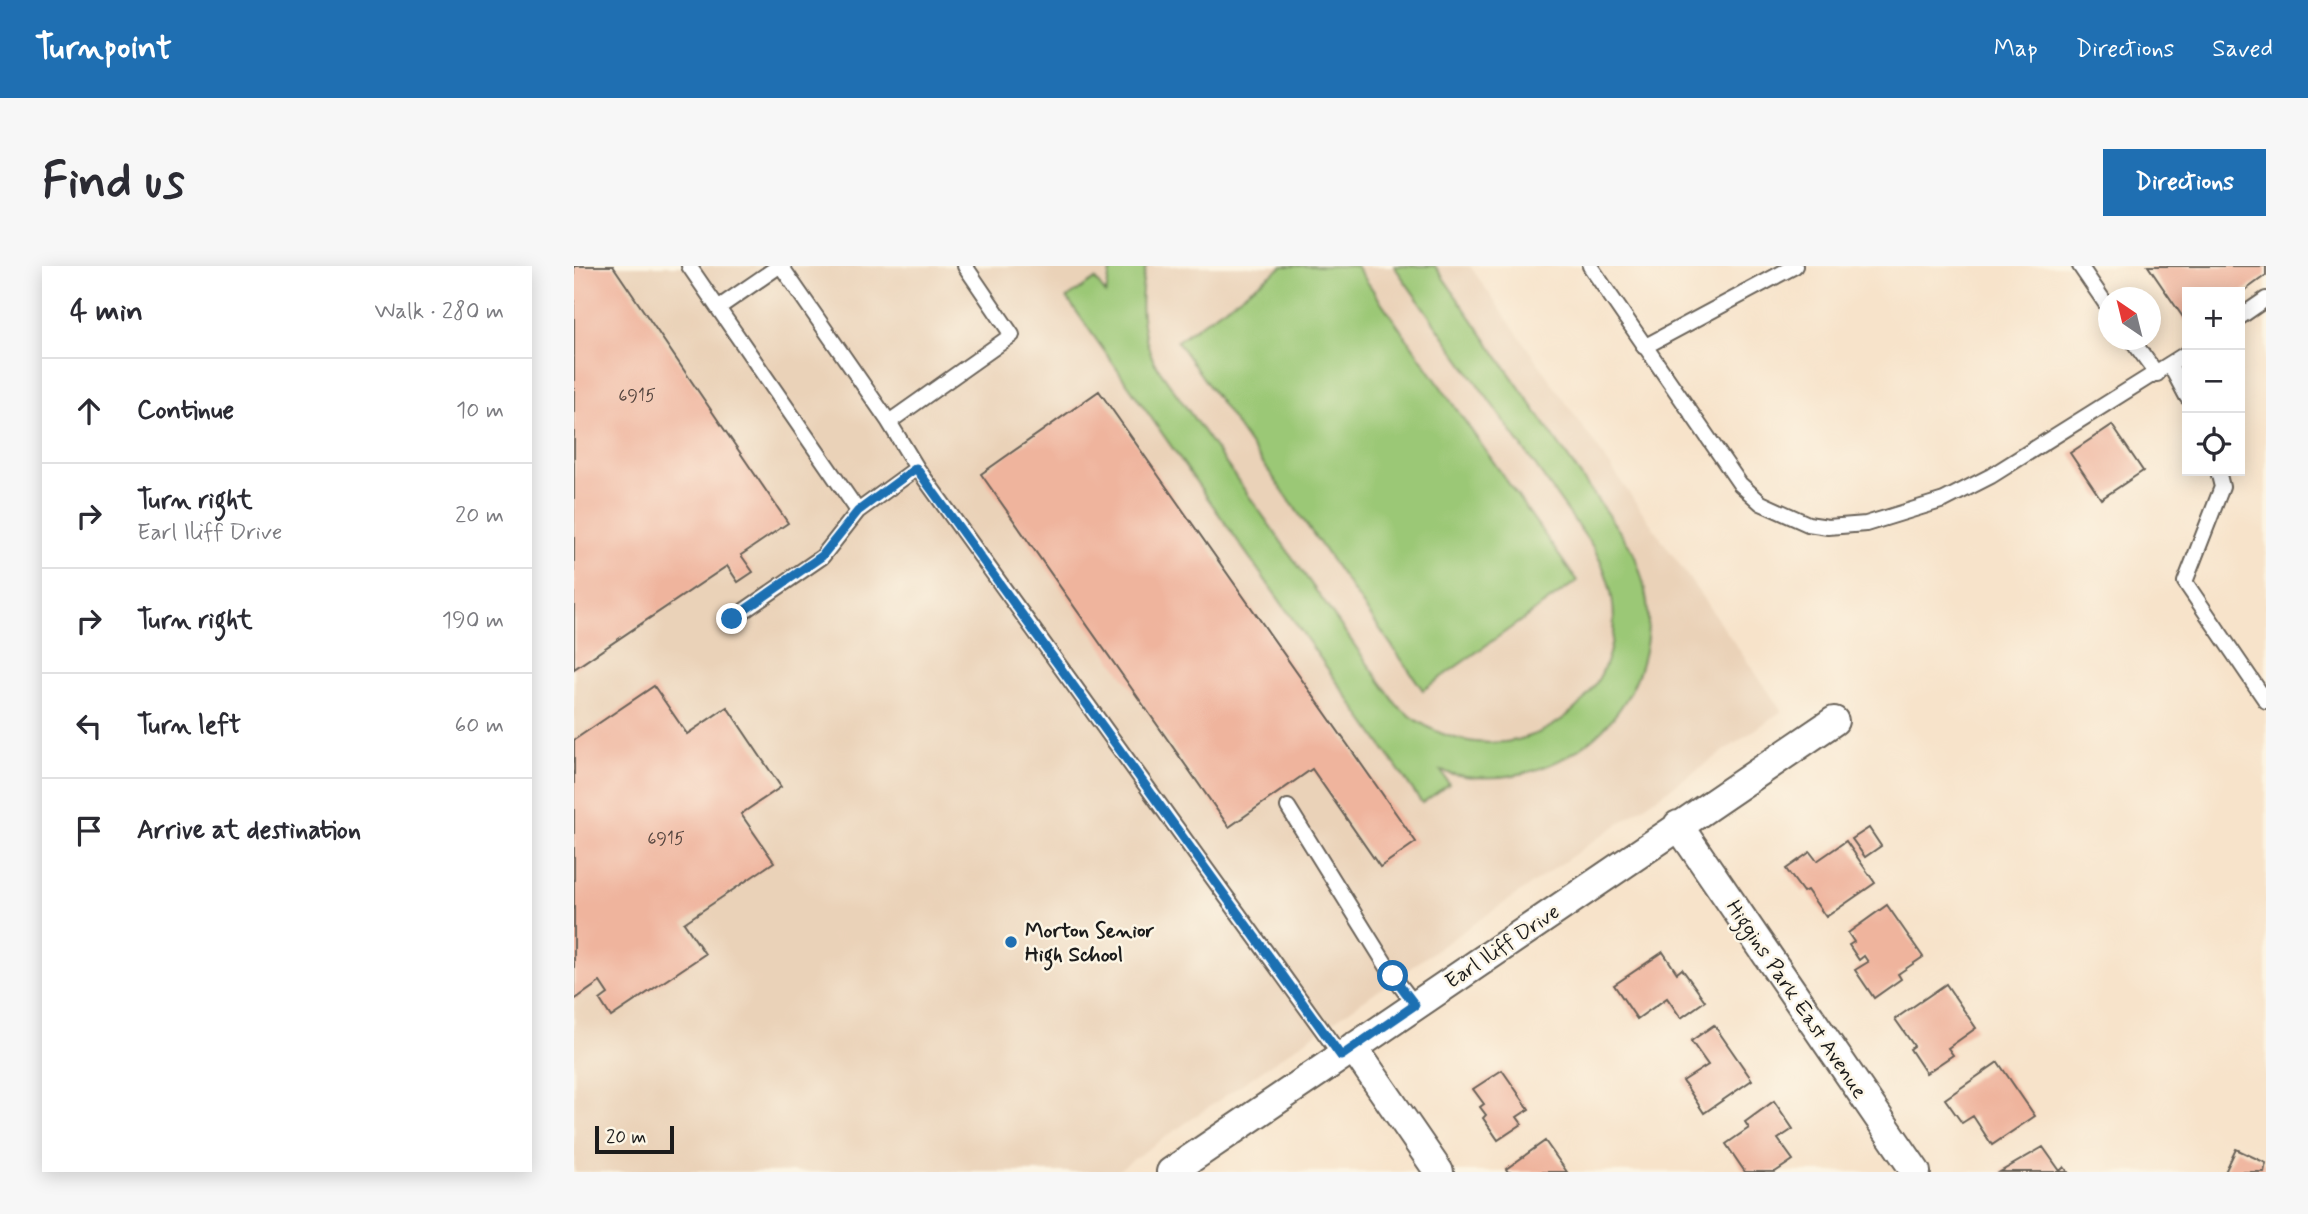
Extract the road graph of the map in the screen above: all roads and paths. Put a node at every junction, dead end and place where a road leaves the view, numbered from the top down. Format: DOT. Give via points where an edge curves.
graph roads {
  1 [pos="689,266"];
  2 [pos="780,266"];
  3 [pos="965,266"];
  4 [pos="1590,266"];
  5 [pos="1795,266"];
  6 [pos="2080,266"];
  7 [pos="2098,291"];
  8 [pos="2266,299"];
  9 [pos="718,308"];
  10 [pos="2245,314"];
  11 [pos="1644,347"];
  12 [pos="2139,350"];
  13 [pos="2182,357"];
  14 [pos="2170,365"];
  15 [pos="2157,374"];
  16 [pos="2182,388"];
  17 [pos="889,422"];
  18 [pos="916,468"];
  19 [pos="2219,476"];
  20 [pos="858,511"];
  21 [pos="732,619"];
  22 [pos="2266,701"];
  23 [pos="1834,721"];
  24 [pos="1288,807"];
  25 [pos="1678,825"];
  26 [pos="1415,1005"];
  27 [pos="1347,1052"];
  28 [pos="1171,1172"];
  29 [pos="1438,1172"];
  30 [pos="1916,1172"];
  1 -- 9 [label="lane"];
  2 -- 9 [label="lane"];
  2 -- 17 [label="lane"];
  3 -- 17 [label="lane" via="1012,335"];
  4 -- 11 [label="lane"];
  5 -- 11 [label="lane"];
  6 -- 7 [label="lane"];
  8 -- 10 [label="lane"];
  9 -- 20 [label="lane"];
  11 -- 15 [label="lane" via="1740,484 1784,515 1828,527 1866,524 1944,500"];
  12 -- 15 [label="lane"];
  13 -- 14 [label="lane"];
  14 -- 15 [label="lane"];
  14 -- 16 [label="lane"];
  17 -- 18 [label="lane"];
  18 -- 20 [label="lane"];
  18 -- 27 [label="lane"];
  19 -- 22 [label="lane" via="2222,487 2185,582"];
  20 -- 21 [label="lane" via="822,556"];
  23 -- 25 [label="street, Earl Iliff Drive"];
  24 -- 26 [label="lane"];
  25 -- 26 [label="street, Earl Iliff Drive"];
  25 -- 30 [label="street, Higgins Park East Avenue"];
  26 -- 27 [label="street, Earl Iliff Drive"];
  27 -- 28 [label="street, Earl Iliff Drive"];
  27 -- 29 [label="street"];
}
